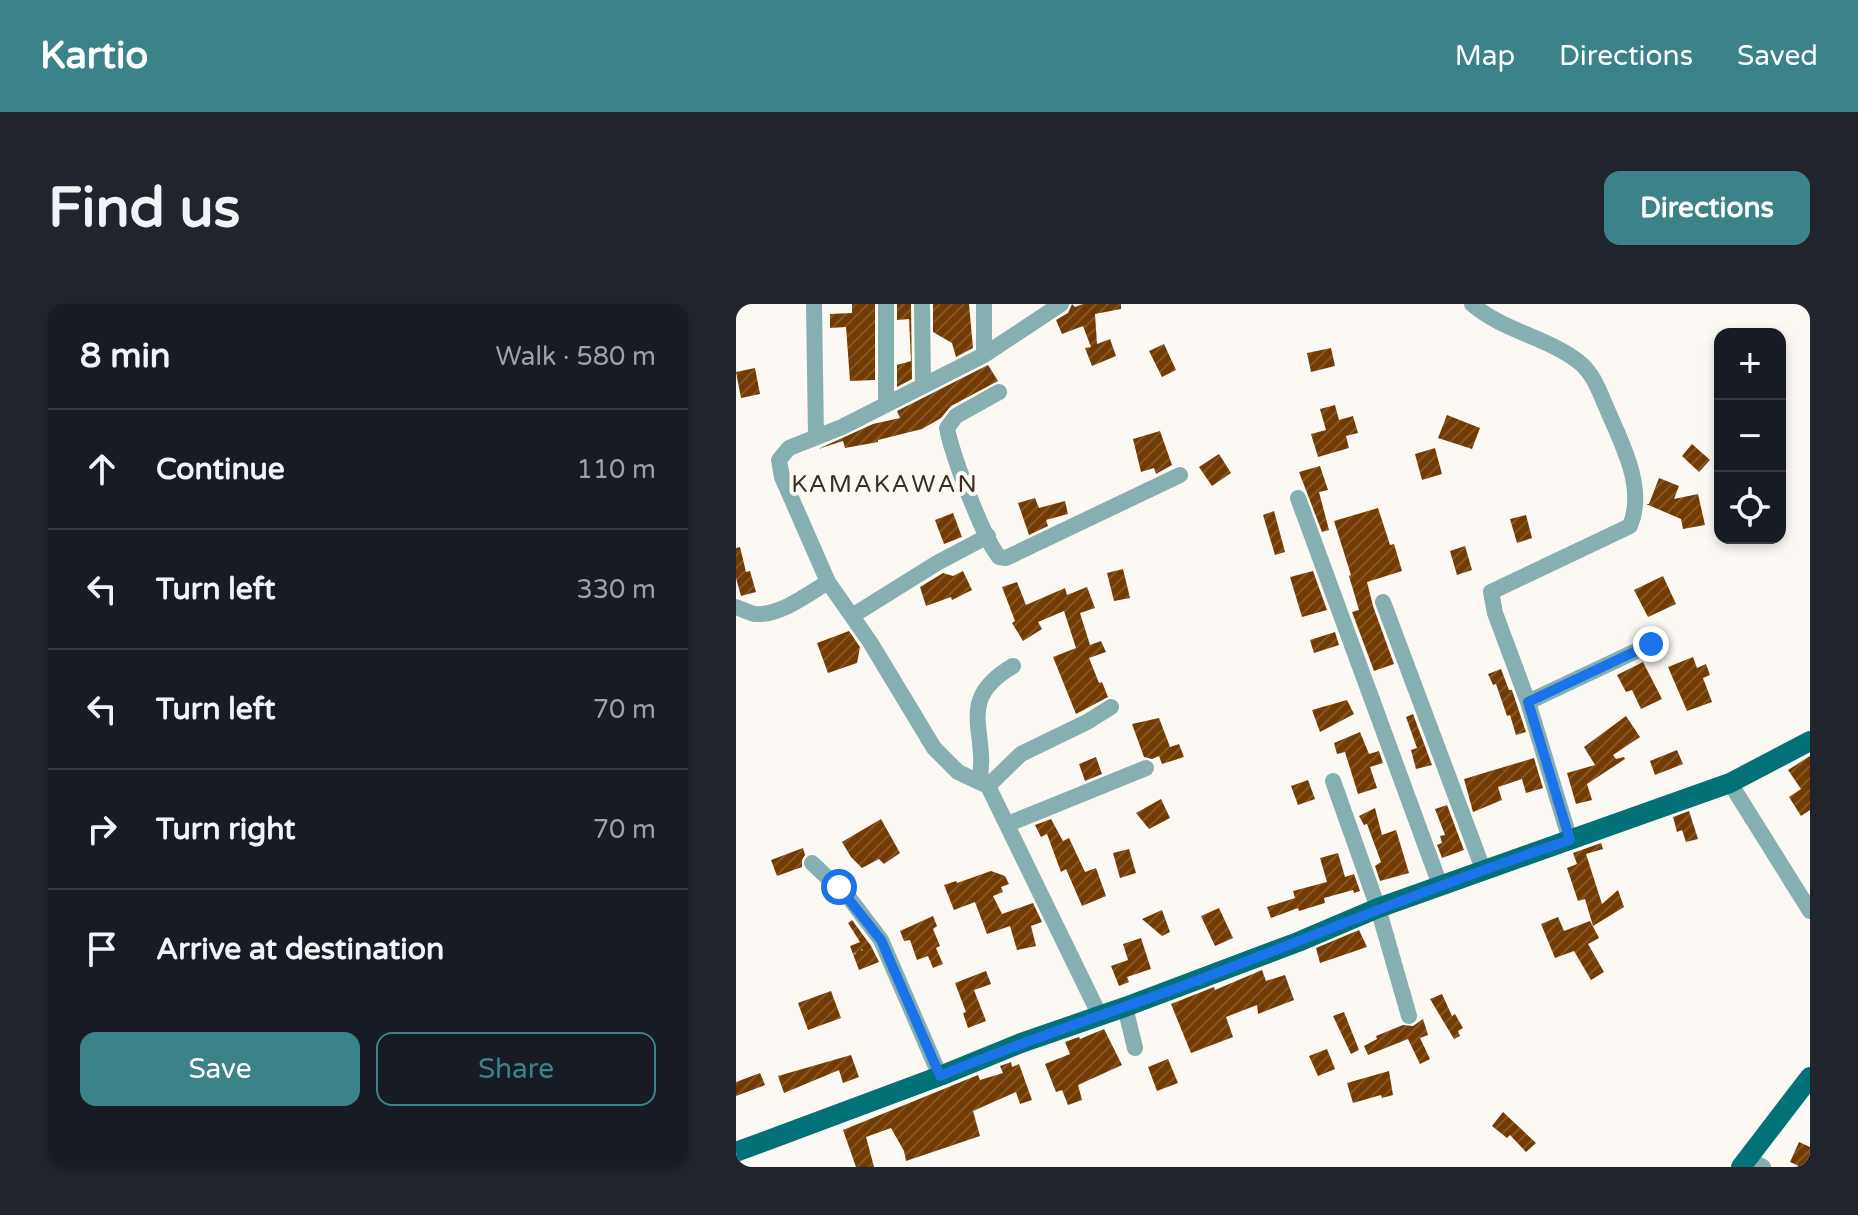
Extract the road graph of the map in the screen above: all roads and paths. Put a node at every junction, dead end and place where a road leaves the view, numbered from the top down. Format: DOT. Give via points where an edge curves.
graph roads {
  1 [pos="814,304"];
  2 [pos="886,304"];
  3 [pos="922,304"];
  4 [pos="984,304"];
  5 [pos="1472,304"];
  6 [pos="1053,306"];
  7 [pos="984,355"];
  8 [pos="923,386"];
  9 [pos="999,392"];
  10 [pos="886,405"];
  11 [pos="816,436"];
  12 [pos="1180,475"];
  13 [pos="1298,498"];
  14 [pos="988,536"];
  15 [pos="828,582"];
  16 [pos="1383,602"];
  17 [pos="736,607"];
  18 [pos="852,616"];
  19 [pos="1651,644"];
  20 [pos="1013,666"];
  21 [pos="1528,702"];
  22 [pos="1111,707"];
  23 [pos="1810,741"];
  24 [pos="1146,768"];
  25 [pos="1333,781"];
  26 [pos="1730,783"];
  27 [pos="984,784"];
  28 [pos="1008,824"];
  29 [pos="1570,840"];
  30 [pos="812,863"];
  31 [pos="1483,869"];
  32 [pos="1440,885"];
  33 [pos="1378,908"];
  34 [pos="1810,911"];
  35 [pos="1125,1007"];
  36 [pos="1100,1016"];
  37 [pos="1409,1016"];
  38 [pos="1135,1048"];
  39 [pos="940,1076"];
  40 [pos="1810,1077"];
  41 [pos="736,1152"];
  42 [pos="1750,1164"];
  1 -- 11 [label="street"];
  2 -- 10 [label="street"];
  3 -- 8 [label="street"];
  4 -- 7 [label="street"];
  5 -- 21 [label="street" via="1493,320 1561,350 1589,371 1626,455 1634,488 1630,526 1491,592"];
  6 -- 7 [label="street"];
  7 -- 8 [label="street"];
  8 -- 10 [label="street"];
  9 -- 14 [label="street" via="956,416 947,428"];
  10 -- 11 [label="street"];
  11 -- 15 [label="street" via="789,448 779,460"];
  12 -- 14 [label="street" via="1006,558 996,554"];
  13 -- 32 [label="street"];
  14 -- 18 [label="street"];
  15 -- 17 [label="street" via="765,613"];
  15 -- 18 [label="street"];
  16 -- 31 [label="street"];
  18 -- 27 [label="street" via="934,748 958,772"];
  19 -- 21 [label="street"];
  20 -- 27 [label="street" via="993,679 977,707"];
  21 -- 29 [label="street"];
  22 -- 27 [label="street" via="1021,754"];
  23 -- 26 [label="main road"];
  24 -- 28 [label="street"];
  25 -- 33 [label="street"];
  26 -- 29 [label="main road"];
  26 -- 34 [label="street"];
  27 -- 28 [label="street"];
  28 -- 36 [label="street"];
  29 -- 31 [label="main road"];
  30 -- 39 [label="street" via="850,899 881,940"];
  31 -- 32 [label="main road"];
  32 -- 33 [label="main road"];
  33 -- 35 [label="main road"];
  33 -- 37 [label="street"];
  35 -- 36 [label="main road"];
  35 -- 38 [label="street"];
  36 -- 39 [label="main road"];
  39 -- 41 [label="main road"];
  40 -- 42 [label="main road"];
}
